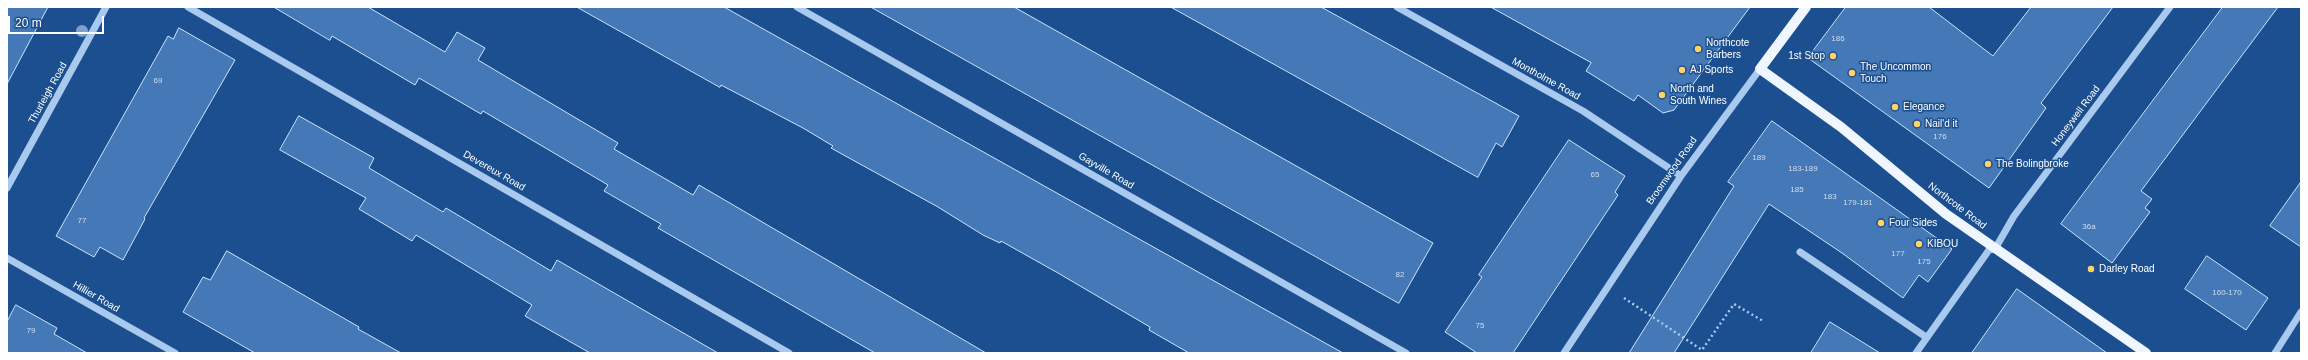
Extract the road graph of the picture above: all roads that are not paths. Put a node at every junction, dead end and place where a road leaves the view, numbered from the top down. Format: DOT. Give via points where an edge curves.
graph roads {
  1 [pos="106,7"];
  2 [pos="188,7"];
  3 [pos="797,7"];
  4 [pos="1397,7"];
  5 [pos="1806,7"];
  6 [pos="2170,7"];
  7 [pos="1760,69"];
  8 [pos="1681,176"];
  9 [pos="7,188"];
  10 [pos="1995,249"];
  11 [pos="1800,252"];
  12 [pos="7,258"];
  13 [pos="2301,312"];
  14 [pos="1926,337"];
  15 [pos="175,353"];
  16 [pos="789,353"];
  17 [pos="1406,353"];
  18 [pos="1564,353"];
  19 [pos="1916,353"];
  20 [pos="2146,353"];
  21 [pos="2275,353"];
  1 -- 9 [label="street, Thurleigh Road"];
  2 -- 16 [label="street, Devereux Road"];
  3 -- 17 [label="street, Gayville Road"];
  4 -- 8 [label="street, Montholme Road" via="1583,111"];
  5 -- 7 [label="main road, Broomwood Road"];
  6 -- 10 [label="street, Honeywell Road" via="2014,216"];
  7 -- 8 [label="street, Broomwood Road"];
  7 -- 10 [label="main road, Northcote Road" via="1841,127 1946,214"];
  8 -- 18 [label="street, Broomwood Road"];
  10 -- 14 [label="street, Honeywell Road" via="1989,250"];
  10 -- 20 [label="main road, Northcote Road"];
  11 -- 14 [label="street"];
  12 -- 15 [label="street, Hillier Road"];
  13 -- 21 [label="street"];
  14 -- 19 [label="street, Honeywell Road"];
}
